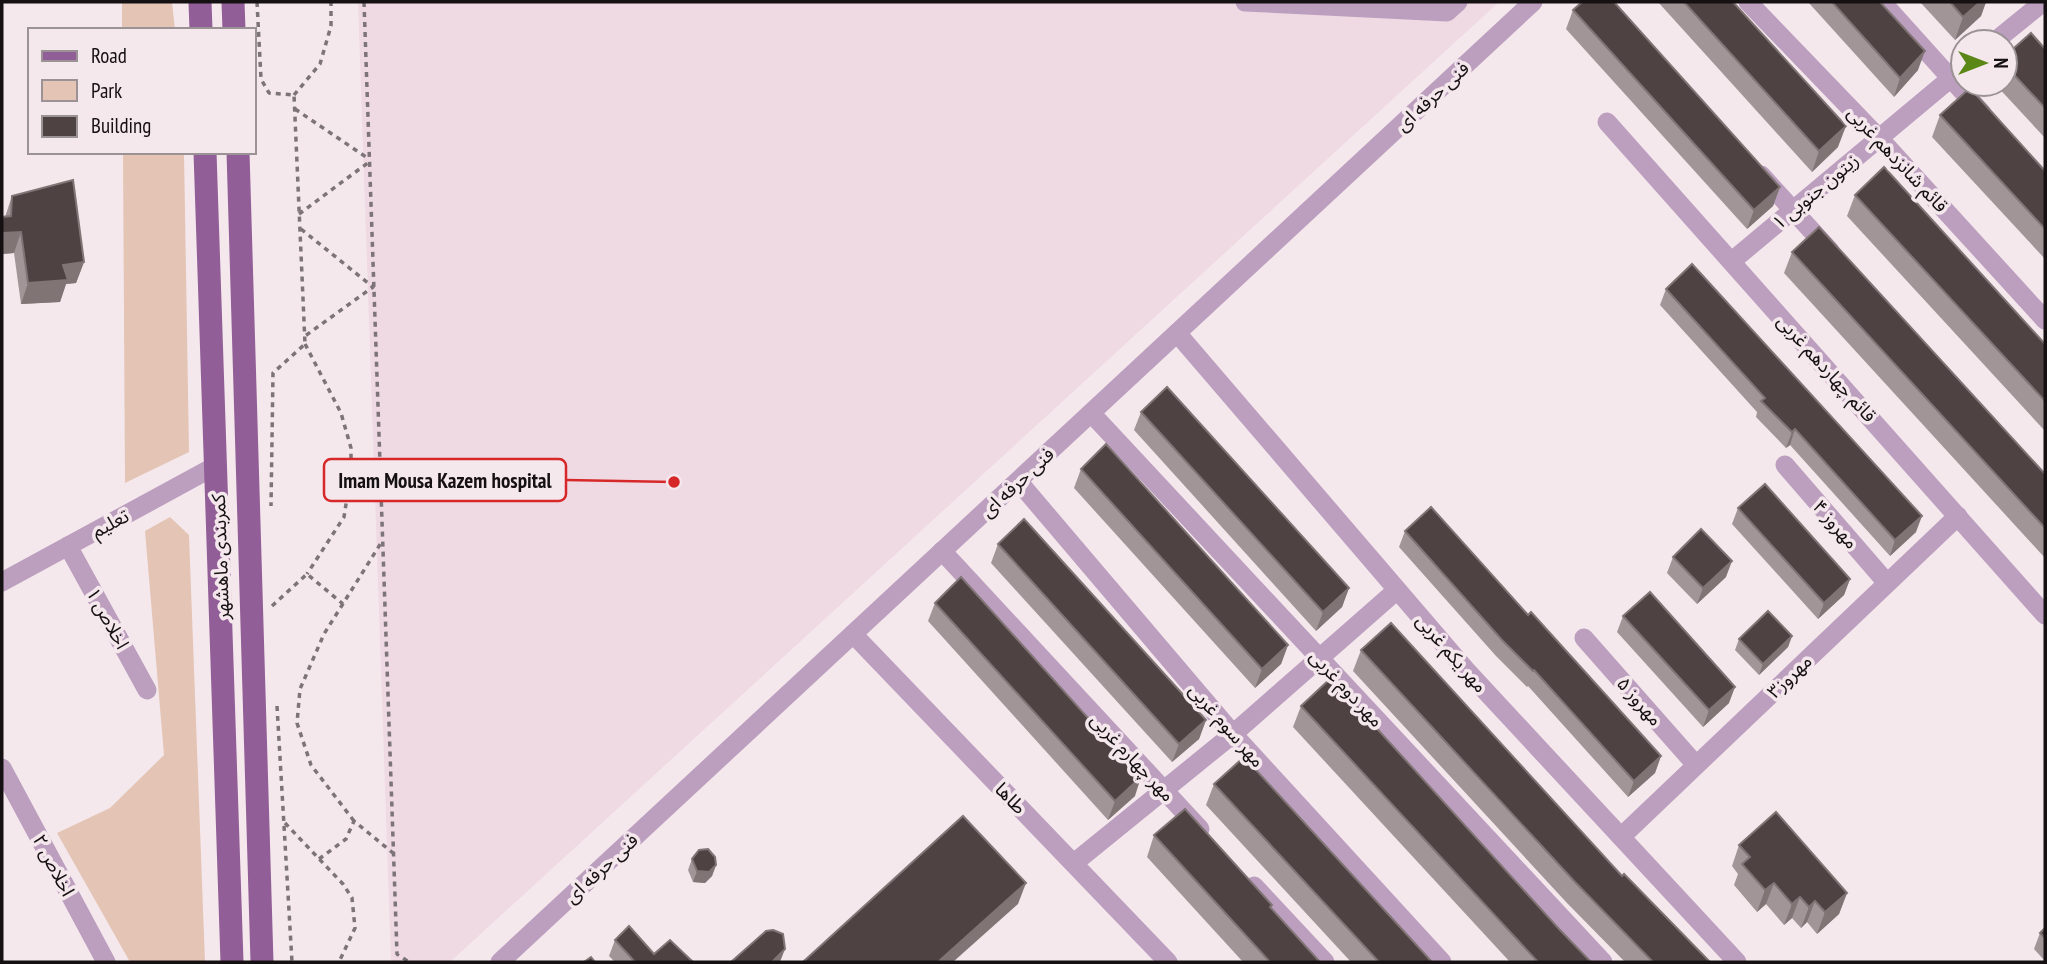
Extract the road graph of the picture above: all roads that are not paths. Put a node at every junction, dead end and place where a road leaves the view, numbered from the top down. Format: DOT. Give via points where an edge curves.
graph roads {
  1 [pos="200,2"];
  2 [pos="233,2"];
  3 [pos="1245,2"];
  4 [pos="1458,2"];
  5 [pos="1533,2"];
  6 [pos="1748,2"];
  7 [pos="1882,2"];
  8 [pos="2041,2"];
  9 [pos="2045,7"];
  10 [pos="201,28"];
  11 [pos="234,28"];
  12 [pos="2010,28"];
  13 [pos="1949,65"];
  14 [pos="1949,80"];
  15 [pos="1975,98"];
  16 [pos="1607,122"];
  17 [pos="1998,129"];
  18 [pos="1880,138"];
  19 [pos="205,154"];
  20 [pos="237,154"];
  21 [pos="1746,158"];
  22 [pos="1793,210"];
  23 [pos="1839,260"];
  24 [pos="1732,261"];
  25 [pos="2045,320"];
  26 [pos="1177,333"];
  27 [pos="1091,413"];
  28 [pos="218,465"];
  29 [pos="1785,465"];
  30 [pos="1018,481"];
  31 [pos="1958,516"];
  32 [pos="68,546"];
  33 [pos="942,551"];
  34 [pos="2,582"];
  35 [pos="1887,583"];
  36 [pos="1397,590"];
  37 [pos="2045,615"];
  38 [pos="853,634"];
  39 [pos="1584,638"];
  40 [pos="1319,658"];
  41 [pos="147,690"];
  42 [pos="1233,734"];
  43 [pos="1696,765"];
  44 [pos="2,768"];
  45 [pos="1164,790"];
  46 [pos="1621,837"];
  47 [pos="1212,841"];
  48 [pos="1074,863"];
  49 [pos="1240,871"];
  50 [pos="106,962"];
  51 [pos="232,962"];
  52 [pos="262,962"];
  53 [pos="500,962"];
  54 [pos="1168,962"];
  55 [pos="1325,962"];
  56 [pos="1442,962"];
  57 [pos="1603,962"];
  58 [pos="1737,962"];
  1 -- 10 [label="main road"];
  2 -- 11 [label="main road"];
  3 -- 4 [label="street" via="1447,12"];
  5 -- 26 [label="street, فنی حرفه ای"];
  6 -- 18 [label="street, قائم شانزدهم غربی"];
  7 -- 13 [label="street"];
  8 -- 9 [label="street"];
  8 -- 12 [label="street"];
  14 -- 18 [label="street, زیتون جنوبی ۱"];
  15 -- 17 [label="street"];
  16 -- 24 [label="street, قائم چهاردهم غربی"];
  18 -- 22 [label="street, زیتون جنوبی ۱"];
  18 -- 25 [label="street, قائم شانزدهم غربی"];
  19 -- 28 [label="main road, کمربندی ماهشهر"];
  20 -- 52 [label="main road, کمربندی ماهشهر"];
  21 -- 22 [label="street"];
  22 -- 23 [label="street"];
  22 -- 24 [label="street, زیتون جنوبی ۱"];
  24 -- 31 [label="street, قائم چهاردهم غربی"];
  26 -- 27 [label="street, فنی حرفه ای"];
  26 -- 36 [label="street, مهر یکم غربی"];
  27 -- 30 [label="street, فنی حرفه ای"];
  27 -- 40 [label="street, مهر دوم غربی"];
  28 -- 32 [label="street, تعلیم"];
  28 -- 51 [label="main road, کمربندی ماهشهر"];
  29 -- 35 [label="street, مهروز ۴"];
  30 -- 33 [label="street, فنی حرفه ای"];
  30 -- 42 [label="street, مهر سوم غربی"];
  31 -- 35 [label="street, مهروز۳"];
  31 -- 37 [label="street, قائم چهاردهم غربی"];
  32 -- 34 [label="street, تعلیم"];
  32 -- 41 [label="street, اخلاص ۱"];
  33 -- 38 [label="street, فنی حرفه ای"];
  33 -- 45 [label="street, مهر چهارم غربی"];
  35 -- 43 [label="street, مهروز۳"];
  36 -- 40 [label="street"];
  36 -- 46 [label="street, مهر یکم غربی"];
  38 -- 48 [label="street, طاها"];
  38 -- 53 [label="street, فنی حرفه ای"];
  39 -- 43 [label="street, مهروز ۵"];
  40 -- 42 [label="street"];
  40 -- 57 [label="street, مهر دوم غربی"];
  42 -- 45 [label="street"];
  42 -- 56 [label="street, مهر سوم غربی"];
  43 -- 46 [label="street, مهروز۳"];
  44 -- 50 [label="street, اخلاص ۲"];
  45 -- 47 [label="street, مهر چهارم غربی"];
  45 -- 48 [label="street"];
  46 -- 58 [label="street, مهر یکم غربی"];
  48 -- 54 [label="street, طاها"];
  49 -- 55 [label="street"];
}
